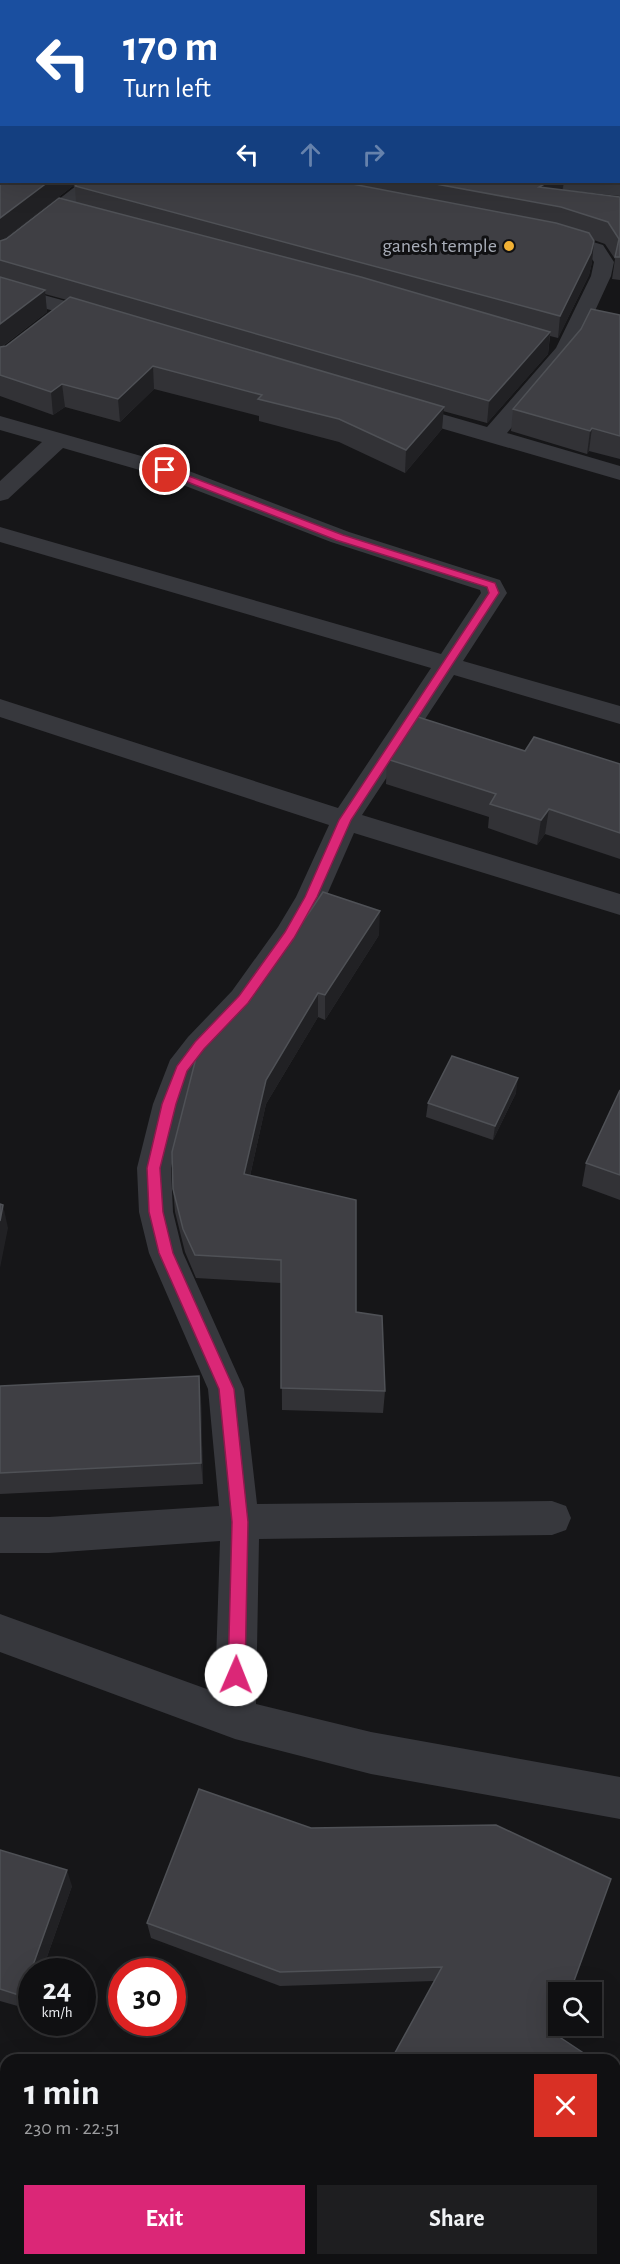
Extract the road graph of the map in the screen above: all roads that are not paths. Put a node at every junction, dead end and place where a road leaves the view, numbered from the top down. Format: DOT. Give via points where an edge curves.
graph roads {
  1 [pos="92,183"];
  2 [pos="553,183"];
  3 [pos="620,190"];
  4 [pos="57,210"];
  5 [pos="80,216"];
  6 [pos="536,232"];
  7 [pos="0,255"];
  8 [pos="0,289"];
  9 [pos="126,326"];
  10 [pos="544,344"];
  11 [pos="566,350"];
  12 [pos="377,402"];
  13 [pos="0,423"];
  14 [pos="492,436"];
  15 [pos="57,441"];
  16 [pos="620,473"];
  17 [pos="0,494"];
  18 [pos="0,534"];
  19 [pos="447,666"];
  20 [pos="0,708"];
  21 [pos="620,715"];
  22 [pos="345,820"];
  23 [pos="620,905"];
  24 [pos="552,1518"];
  25 [pos="240,1522"];
  26 [pos="0,1535"];
  27 [pos="0,1633"];
  28 [pos="235,1719"];
  29 [pos="620,1798"];
  1 -- 4 [label="street"];
  2 -- 3 [label="street"];
  4 -- 5 [label="street"];
  4 -- 7 [label="street"];
  6 -- 11 [label="street" via="596,249 604,262"];
  8 -- 9 [label="street" via="60,315"];
  10 -- 11 [label="street"];
  11 -- 14 [label="street"];
  12 -- 14 [label="street"];
  13 -- 15 [label="street"];
  14 -- 16 [label="street"];
  15 -- 17 [label="street"];
  15 -- 19 [label="street" via="165,470 339,537 491,585 494,593"];
  18 -- 19 [label="street"];
  19 -- 21 [label="street"];
  19 -- 22 [label="street"];
  20 -- 22 [label="street"];
  22 -- 23 [label="street"];
  22 -- 25 [label="street" via="311,897 289,935 243,999 181,1069 153,1168 156,1212 166,1253 226,1389"];
  24 -- 25 [label="street"];
  25 -- 26 [label="street"];
  25 -- 28 [label="street"];
  27 -- 28 [label="street"];
  28 -- 29 [label="street" via="371,1753"];
}
